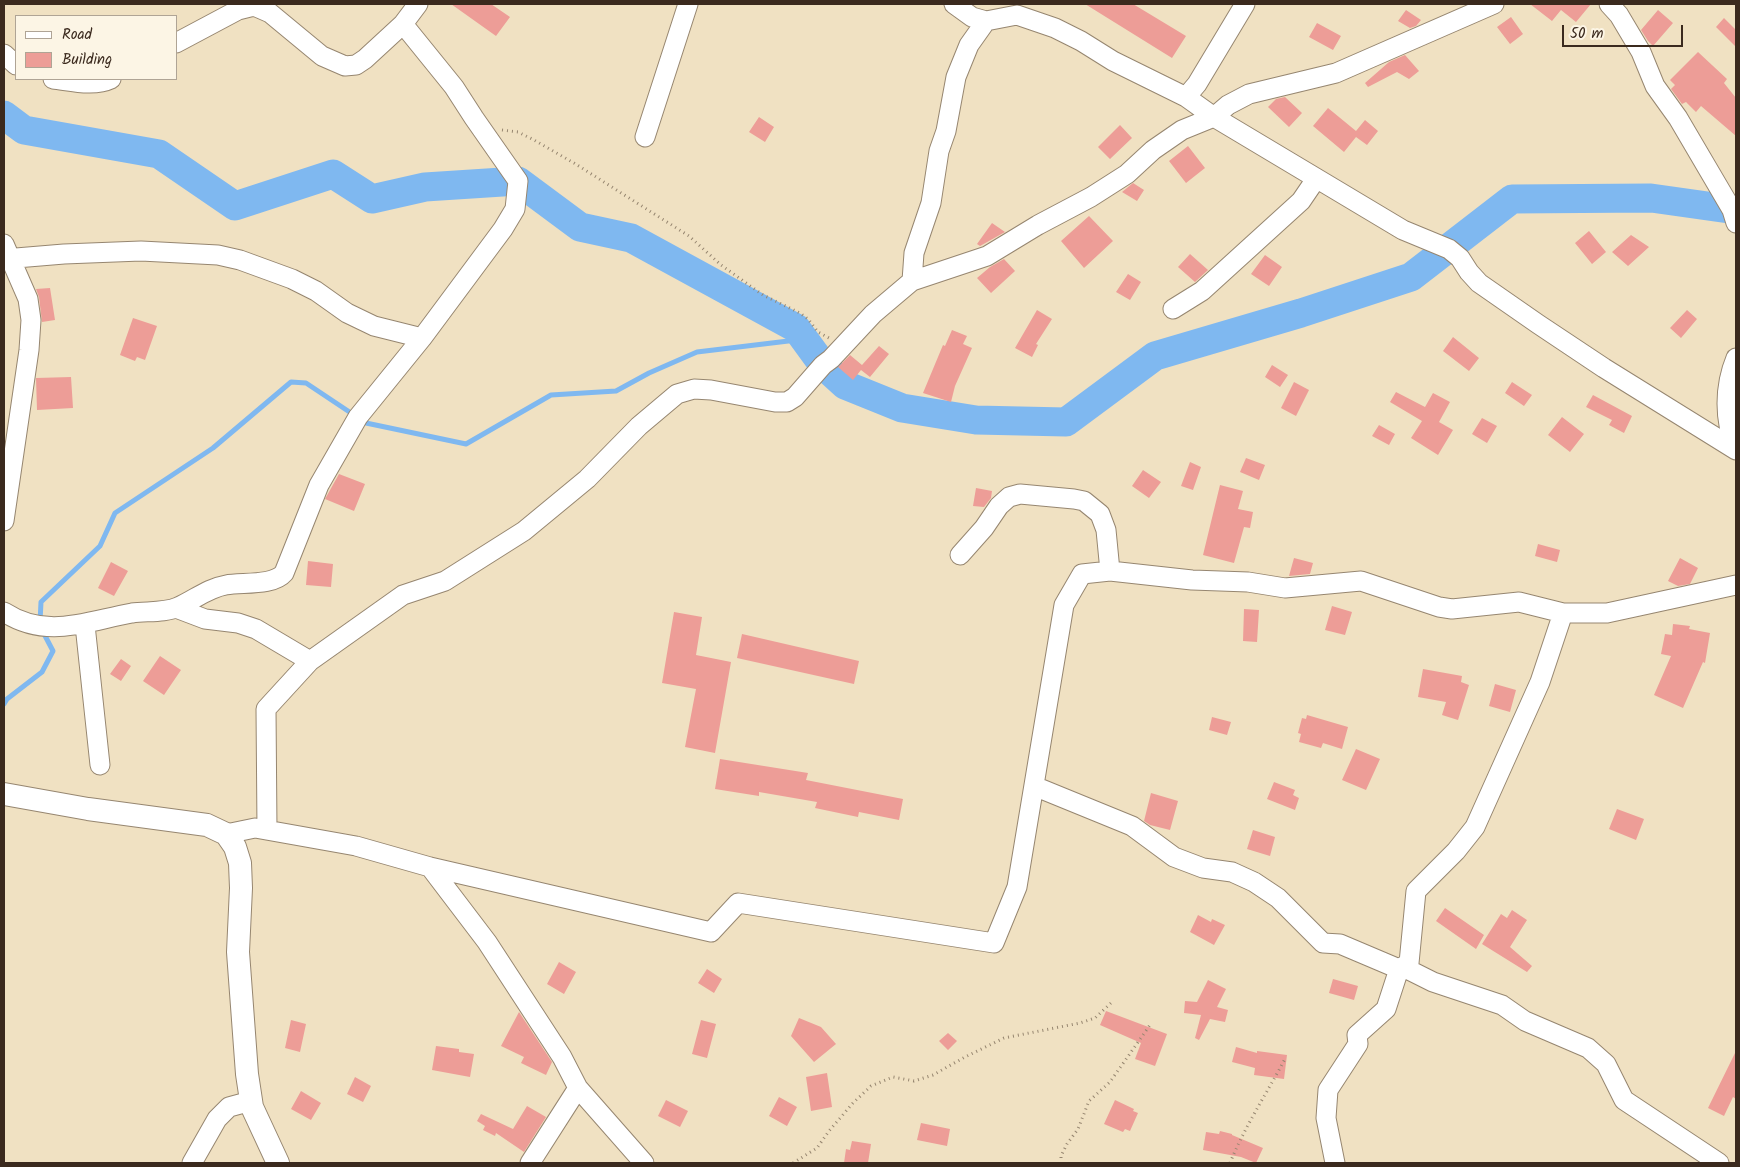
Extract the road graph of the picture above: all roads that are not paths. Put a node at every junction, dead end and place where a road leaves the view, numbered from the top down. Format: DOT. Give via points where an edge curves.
graph roads {
  1 [pos="418,4"];
  2 [pos="688,4"];
  3 [pos="954,4"];
  4 [pos="1245,4"];
  5 [pos="1494,4"];
  6 [pos="1609,4"];
  7 [pos="239,7"];
  8 [pos="1019,9"];
  9 [pos="986,21"];
  10 [pos="403,24"];
  11 [pos="178,42"];
  12 [pos="4,54"];
  13 [pos="15,64"];
  14 [pos="62,80"];
  15 [pos="109,80"];
  16 [pos="1186,97"];
  17 [pos="1214,117"];
  18 [pos="645,137"];
  19 [pos="1316,179"];
  20 [pos="1736,223"];
  21 [pos="6,254"];
  22 [pos="912,281"];
  23 [pos="1173,309"];
  24 [pos="422,338"];
  25 [pos="1736,358"];
  26 [pos="9,446"];
  27 [pos="1736,449"];
  28 [pos="4,521"];
  29 [pos="960,555"];
  30 [pos="1110,571"];
  31 [pos="1736,584"];
  32 [pos="176,608"];
  33 [pos="4,612"];
  34 [pos="1563,613"];
  35 [pos="85,625"];
  36 [pos="310,661"];
  37 [pos="100,765"];
  38 [pos="1034,786"];
  39 [pos="4,794"];
  40 [pos="267,830"];
  41 [pos="226,834"];
  42 [pos="430,867"];
  43 [pos="1401,968"];
  44 [pos="578,1088"];
  45 [pos="251,1101"];
  46 [pos="192,1163"];
  47 [pos="278,1163"];
  48 [pos="530,1163"];
  49 [pos="644,1163"];
  50 [pos="1335,1163"];
  51 [pos="1719,1163"];
  1 -- 10 [label="street"];
  2 -- 18 [label="street"];
  3 -- 9 [label="street" via="972,17"];
  4 -- 16 [label="street"];
  5 -- 17 [label="street" via="1336,73 1249,94"];
  6 -- 20 [label="street" via="1619,14 1641,52 1655,86 1683,126 1732,210"];
  7 -- 10 [label="street" via="254,6 270,13 322,56 345,66 364,60"];
  7 -- 11 [label="street"];
  8 -- 9 [label="street"];
  8 -- 16 [label="street"];
  9 -- 22 [label="street" via="969,45 956,77 931,203 914,253"];
  10 -- 24 [label="street" via="454,87 518,181 515,209 503,229"];
  12 -- 13 [label="street"];
  14 -- 15 [label="street" via="88,83"];
  16 -- 17 [label="street"];
  17 -- 19 [label="street"];
  17 -- 22 [label="street" via="1182,130 1091,198 987,256"];
  19 -- 23 [label="street" via="1301,201 1202,291"];
  19 -- 27 [label="street" via="1403,230 1449,249 1479,283 1604,368"];
  21 -- 24 [label="street" via="141,251 218,255 292,279 374,326"];
  21 -- 26 [label="street" via="28,299 31,320 29,350"];
  22 -- 36 [label="street" via="873,314 795,397 787,402 775,402 711,390 677,394 639,426 587,479 524,531 444,581 403,595"];
  24 -- 32 [label="street" via="358,417 319,485 280,578 224,585"];
  25 -- 27 [label="street" via="1727,398 1730,435"];
  26 -- 28 [label="street"];
  29 -- 30 [label="street" via="1009,497 1020,494 1074,498 1084,501 1100,514 1106,530"];
  30 -- 34 [label="street" via="1285,588 1361,581 1439,607 1452,609 1519,602"];
  30 -- 38 [label="street" via="1082,574 1064,605"];
  31 -- 34 [label="street" via="1606,613"];
  32 -- 35 [label="street" via="132,613"];
  32 -- 36 [label="street" via="205,619 256,629"];
  33 -- 35 [label="street" via="40,626"];
  34 -- 43 [label="street" via="1540,682 1475,827 1416,891 1409,963"];
  35 -- 37 [label="street"];
  36 -- 40 [label="street" via="266,709"];
  38 -- 42 [label="street" via="1017,887 994,943 738,903 711,932"];
  38 -- 43 [label="street" via="1132,826 1174,857 1203,868 1232,872 1254,882 1278,898 1323,943 1340,944"];
  39 -- 41 [label="street" via="207,825"];
  40 -- 41 [label="street" via="255,828"];
  40 -- 42 [label="street" via="356,846"];
  41 -- 45 [label="street" via="240,863 238,952"];
  42 -- 44 [label="street" via="487,942 562,1057"];
  43 -- 50 [label="street" via="1386,1009 1357,1036 1358,1044 1328,1090 1326,1118"];
  43 -- 51 [label="street" via="1502,1005 1525,1021 1588,1048 1606,1064 1624,1100"];
  44 -- 48 [label="street"];
  44 -- 49 [label="street"];
  45 -- 46 [label="street" via="229,1107 217,1120"];
  45 -- 47 [label="street"];
}
